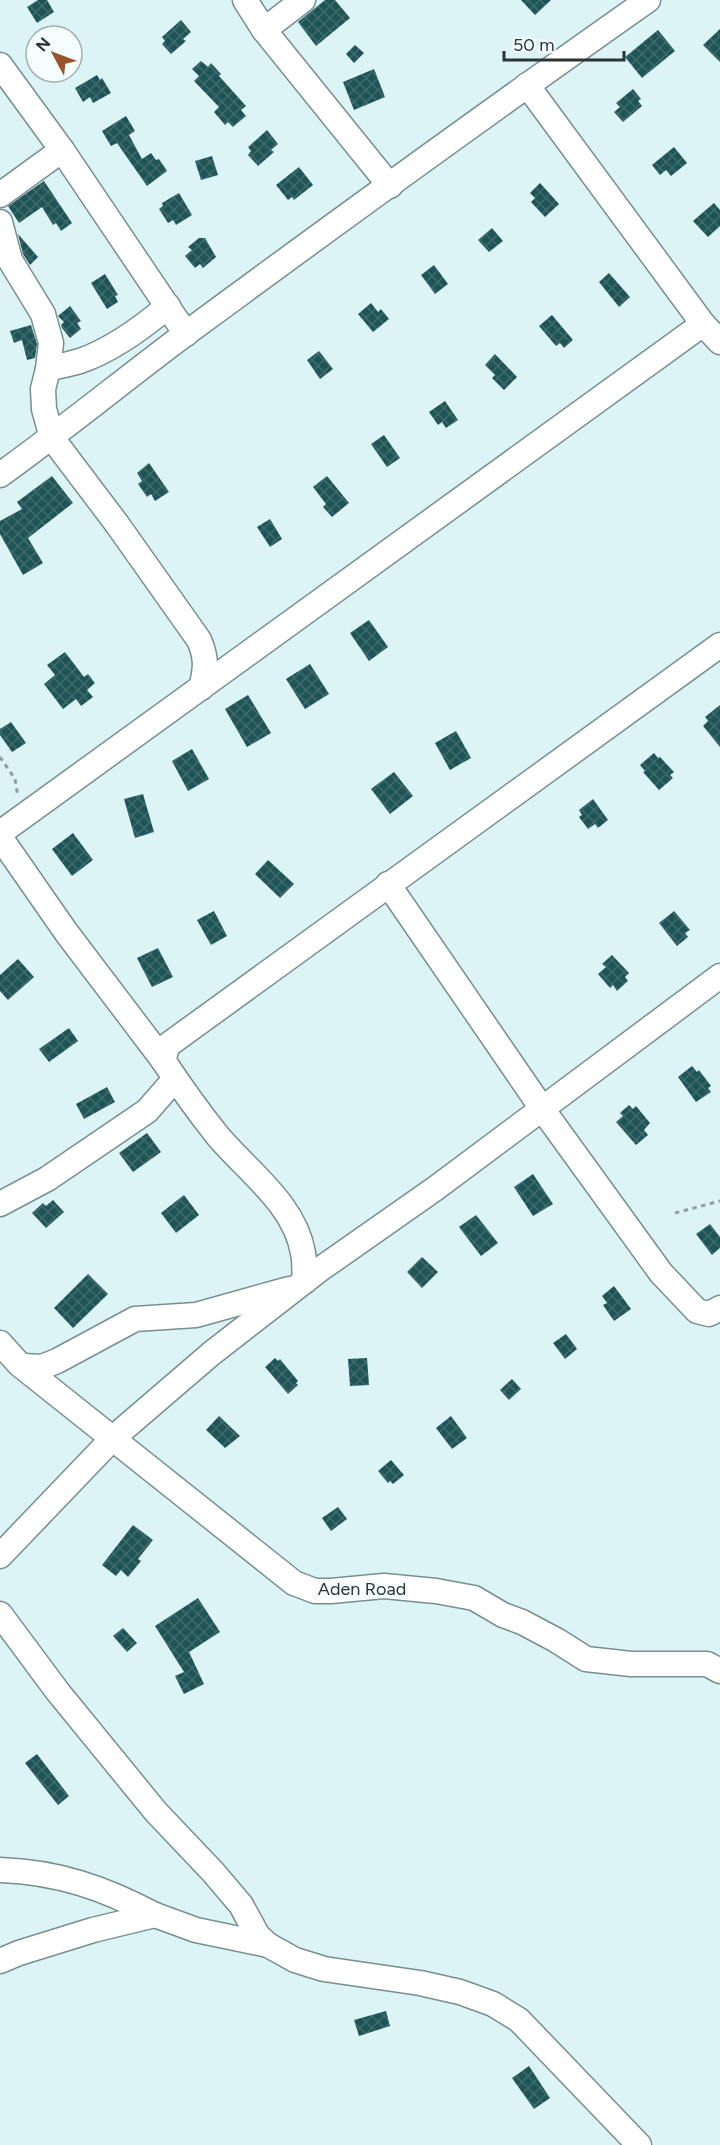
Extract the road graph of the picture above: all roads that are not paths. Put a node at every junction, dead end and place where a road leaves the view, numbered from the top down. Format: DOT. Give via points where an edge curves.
graph roads {
  1 [pos="245,0"];
  2 [pos="303,0"];
  3 [pos="648,0"];
  4 [pos="264,30"];
  5 [pos="0,65"];
  6 [pos="527,85"];
  7 [pos="62,150"];
  8 [pos="390,186"];
  9 [pos="0,195"];
  10 [pos="0,222"];
  11 [pos="168,306"];
  12 [pos="703,324"];
  13 [pos="186,334"];
  14 [pos="720,342"];
  15 [pos="48,369"];
  16 [pos="52,438"];
  17 [pos="0,475"];
  18 [pos="720,645"];
  19 [pos="201,688"];
  20 [pos="6,830"];
  21 [pos="388,884"];
  22 [pos="720,976"];
  23 [pos="169,1070"];
  24 [pos="543,1110"];
  25 [pos="0,1204"];
  26 [pos="300,1284"];
  27 [pos="720,1308"];
  28 [pos="0,1343"];
  29 [pos="14,1365"];
  30 [pos="113,1438"];
  31 [pos="0,1556"];
  32 [pos="0,1614"];
  33 [pos="720,1671"];
  34 [pos="0,1870"];
  35 [pos="155,1915"];
  36 [pos="268,1945"];
  37 [pos="0,1961"];
  38 [pos="639,2145"];
  1 -- 4 [label="street"];
  2 -- 4 [label="street"];
  3 -- 6 [label="street"];
  4 -- 8 [label="street"];
  5 -- 7 [label="street"];
  6 -- 8 [label="street"];
  6 -- 12 [label="street"];
  7 -- 9 [label="street"];
  7 -- 11 [label="street"];
  8 -- 13 [label="street"];
  10 -- 15 [label="street" via="10,260 43,314 51,342"];
  11 -- 13 [label="street"];
  11 -- 15 [label="street" via="142,328 109,347 82,360"];
  12 -- 14 [label="street"];
  12 -- 19 [label="street"];
  13 -- 16 [label="street"];
  15 -- 16 [label="street" via="43,389 44,410"];
  16 -- 17 [label="street"];
  16 -- 19 [label="street" via="199,640 205,654"];
  18 -- 21 [label="street"];
  19 -- 20 [label="street"];
  20 -- 23 [label="street" via="66,932"];
  21 -- 23 [label="street" via="168,1045"];
  21 -- 24 [label="street"];
  22 -- 24 [label="street"];
  23 -- 25 [label="street" via="147,1111 47,1179"];
  23 -- 26 [label="street" via="218,1135 276,1198 296,1229 303,1253"];
  24 -- 26 [label="street"];
  24 -- 27 [label="street" via="661,1273 698,1311 709,1314"];
  26 -- 29 [label="street" via="196,1315 135,1319 42,1367"];
  26 -- 30 [label="street"];
  28 -- 29 [label="street, Aden Road"];
  29 -- 30 [label="street, Aden Road"];
  30 -- 31 [label="street"];
  30 -- 33 [label="street, Aden Road" via="294,1582 315,1591 384,1586 474,1598 586,1659 631,1664 707,1664"];
  32 -- 36 [label="street" via="156,1812 241,1905 258,1936"];
  34 -- 35 [label="street" via="73,1880 119,1896"];
  35 -- 36 [label="street" via="196,1930"];
  35 -- 37 [label="street" via="93,1930"];
  36 -- 38 [label="street" via="295,1960 324,1969 460,1992 493,2004 519,2020"];
}
